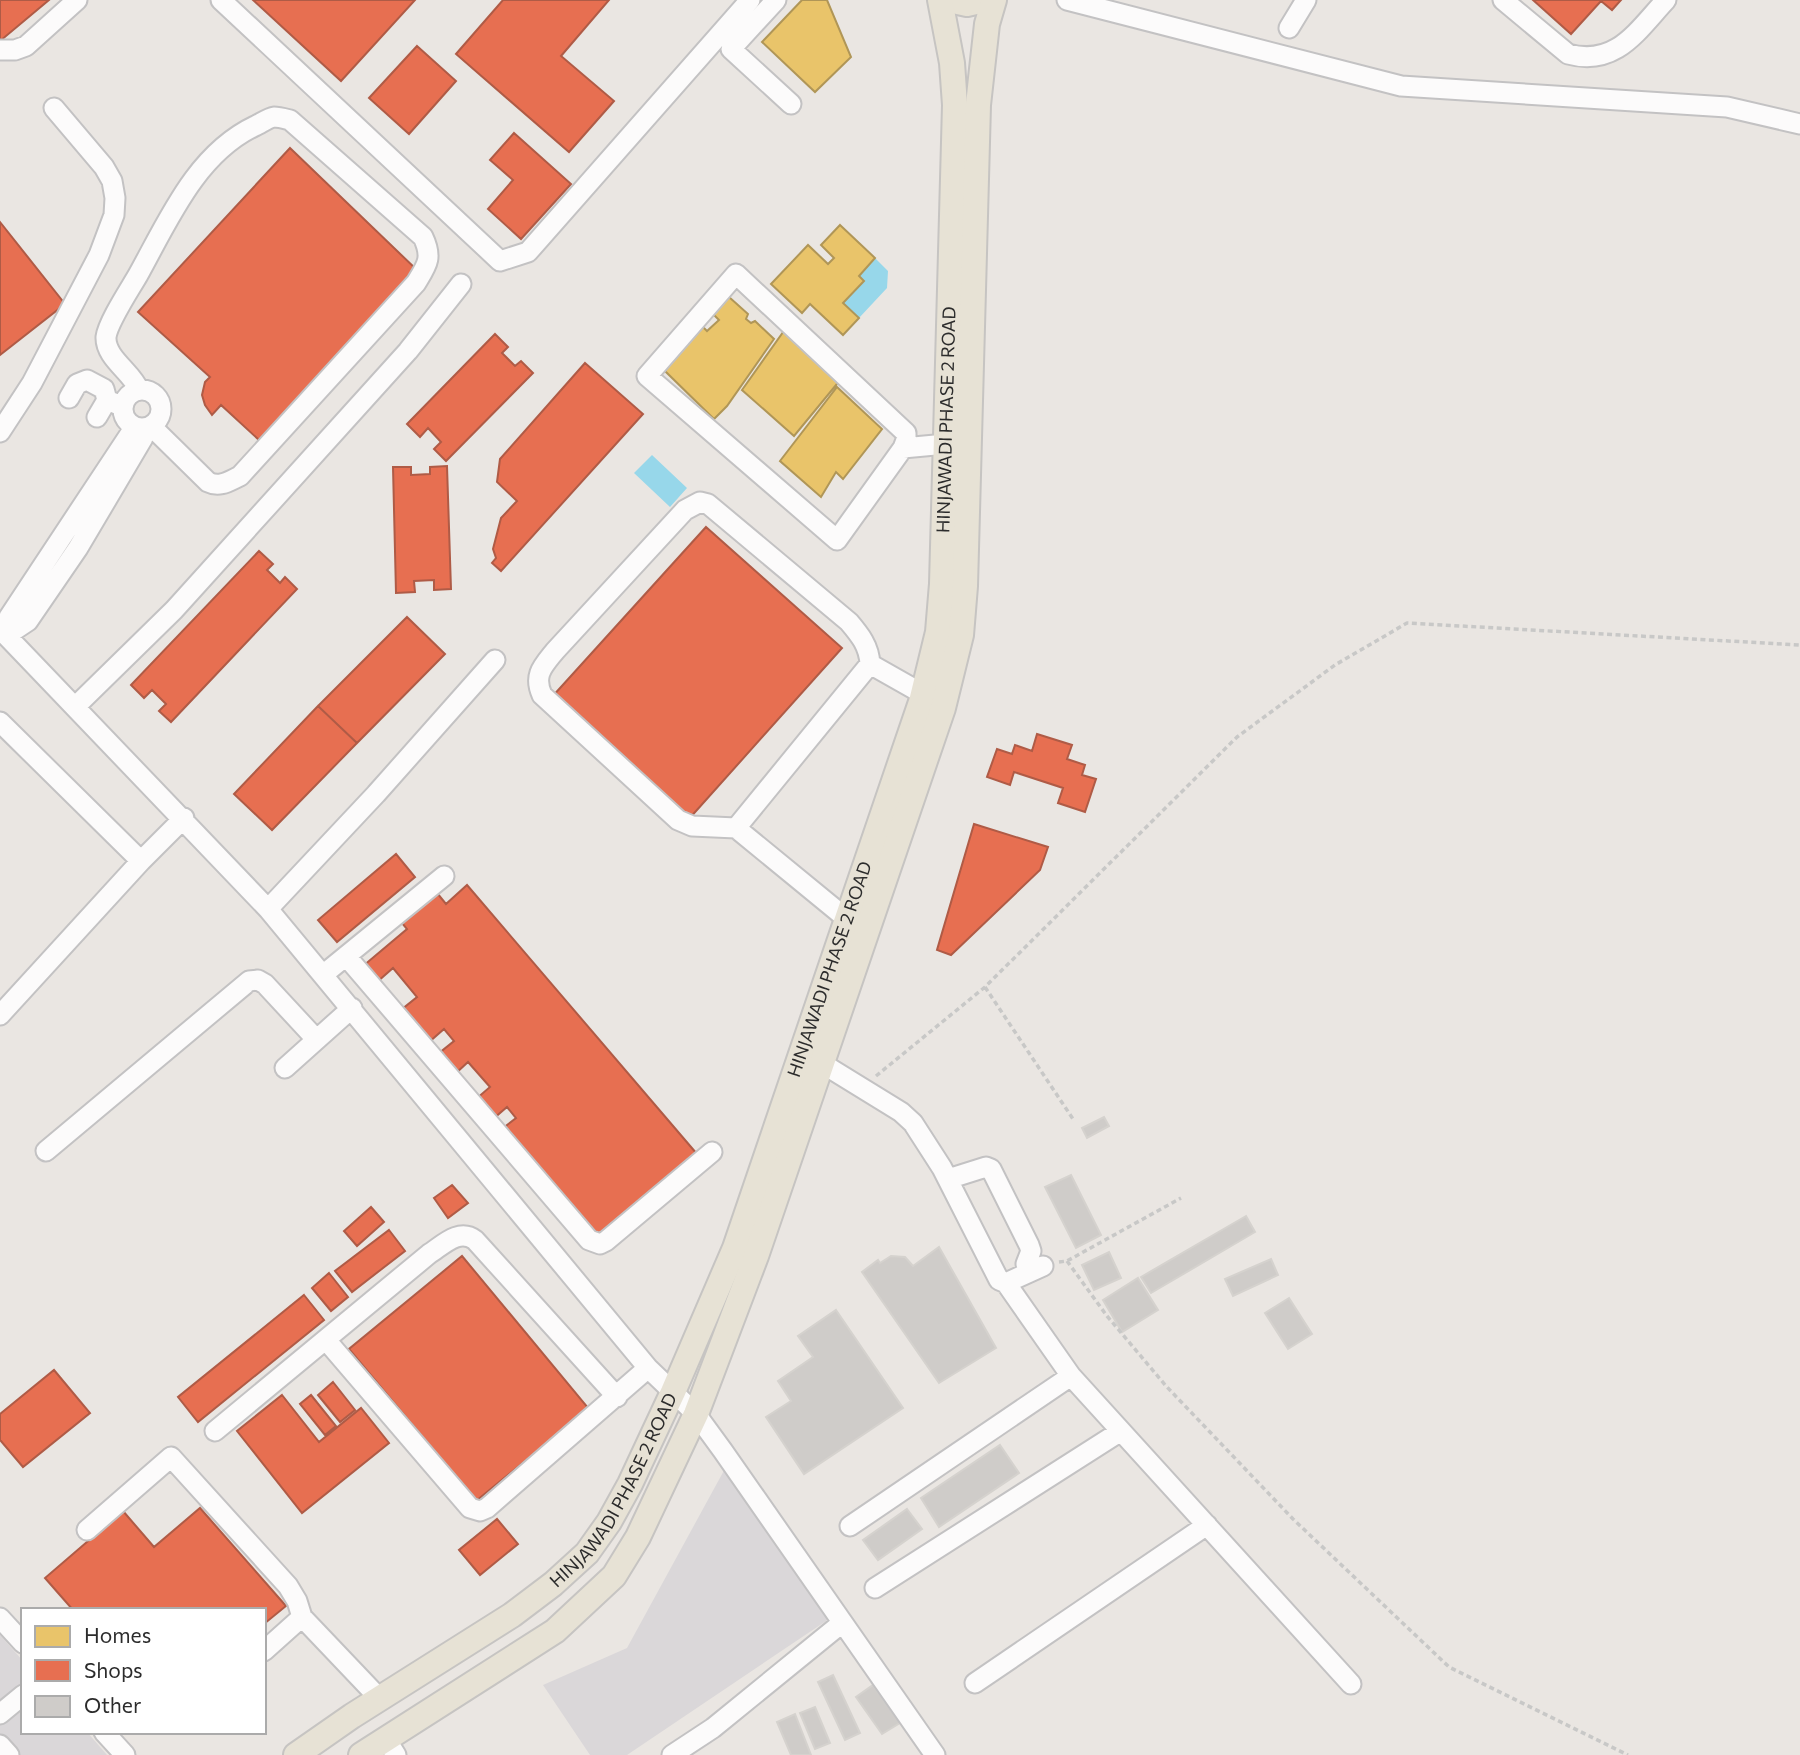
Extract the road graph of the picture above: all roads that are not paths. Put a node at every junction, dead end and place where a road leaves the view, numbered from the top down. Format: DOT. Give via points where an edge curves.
graph roads {
  1 [pos="77,0"];
  2 [pos="221,0"];
  3 [pos="750,0"];
  4 [pos="776,0"];
  5 [pos="940,0"];
  6 [pos="949,0"];
  7 [pos="984,0"];
  8 [pos="994,0"];
  9 [pos="1067,0"];
  10 [pos="1306,0"];
  11 [pos="1503,0"];
  12 [pos="1666,0"];
  13 [pos="1289,28"];
  14 [pos="0,50"];
  15 [pos="791,104"];
  16 [pos="54,108"];
  17 [pos="1800,124"];
  18 [pos="461,284"];
  19 [pos="139,390"];
  20 [pos="69,398"];
  21 [pos="109,408"];
  22 [pos="146,427"];
  23 [pos="0,432"];
  24 [pos="946,444"];
  25 [pos="903,448"];
  26 [pos="3,632"];
  27 [pos="495,660"];
  28 [pos="870,664"];
  29 [pos="933,687"];
  30 [pos="76,706"];
  31 [pos="0,722"];
  32 [pos="184,818"];
  33 [pos="736,828"];
  34 [pos="141,861"];
  35 [pos="444,876"];
  36 [pos="268,909"];
  37 [pos="847,919"];
  38 [pos="346,956"];
  39 [pos="324,974"];
  40 [pos="352,1008"];
  41 [pos="0,1015"];
  42 [pos="316,1039"];
  43 [pos="431,1056"];
  44 [pos="824,1064"];
  45 [pos="285,1068"];
  46 [pos="406,1077"];
  47 [pos="471,1105"];
  48 [pos="448,1127"];
  49 [pos="46,1151"];
  50 [pos="712,1152"];
  51 [pos="524,1167"];
  52 [pos="947,1179"];
  53 [pos="500,1191"];
  54 [pos="1006,1283"];
  55 [pos="326,1339"];
  56 [pos="648,1368"];
  57 [pos="1071,1376"];
  58 [pos="673,1392"];
  59 [pos="617,1396"];
  60 [pos="696,1414"];
  61 [pos="215,1431"];
  62 [pos="1121,1431"];
  63 [pos="1207,1525"];
  64 [pos="850,1526"];
  65 [pos="87,1530"];
  66 [pos="875,1588"];
  67 [pos="0,1618"];
  68 [pos="302,1618"];
  69 [pos="842,1623"];
  70 [pos="21,1641"];
  71 [pos="266,1649"];
  72 [pos="975,1682"];
  73 [pos="1351,1684"];
  74 [pos="21,1697"];
  75 [pos="380,1699"];
  76 [pos="0,1714"];
  77 [pos="106,1734"];
  78 [pos="0,1745"];
  79 [pos="391,1747"];
  80 [pos="9,1755"];
  81 [pos="125,1755"];
  82 [pos="296,1755"];
  83 [pos="361,1755"];
  84 [pos="672,1755"];
  85 [pos="935,1755"];
  1 -- 14 [label="street" via="26,46"];
  2 -- 3 [label="street" via="500,261 528,252"];
  4 -- 15 [label="street" via="731,48"];
  5 -- 24 [label="main road, HINJAWADI PHASE 2 ROAD" via="955,105"];
  6 -- 7 [label="main road" via="967,4"];
  8 -- 29 [label="main road, HINJAWADI PHASE 2 ROAD" via="978,105 961,635"];
  9 -- 17 [label="street" via="1401,86 1727,107"];
  10 -- 13 [label="street"];
  11 -- 12 [label="street" via="1568,54 1580,57 1615,52"];
  16 -- 23 [label="street" via="104,166 112,181 114,215 99,255 45,360"];
  18 -- 30 [label="street" via="408,351 183,600"];
  19 -- 21 [label="street"];
  19 -- 22 [label="street" via="153,393 161,403 161,415"];
  19 -- 22 [label="street" via="135,379 117,362 106,337 170,216 207,163 243,132 274,117 290,120 423,237 429,249 428,264 416,283 240,476 225,484 208,482"];
  20 -- 21 [label="street" via="77,384 87,380 102,387"];
  21 -- 22 [label="street"];
  22 -- 26 [label="street" via="130,434"];
  24 -- 25 [label="street"];
  24 -- 29 [label="main road, HINJAWADI PHASE 2 ROAD"];
  25 -- 25 [label="street" via="836,540 648,376 736,274 905,433"];
  26 -- 30 [label="street"];
  27 -- 36 [label="street"];
  28 -- 29 [label="street"];
  28 -- 33 [label="street"];
  28 -- 33 [label="street" via="867,647 849,622 708,504 699,502 685,510 540,669 537,679 542,695 678,820 692,826"];
  29 -- 37 [label="main road, HINJAWADI PHASE 2 ROAD"];
  29 -- 44 [label="main road, HINJAWADI PHASE 2 ROAD"];
  30 -- 32 [label="street"];
  31 -- 34 [label="street"];
  32 -- 34 [label="street"];
  32 -- 36 [label="street"];
  33 -- 37 [label="street"];
  34 -- 41 [label="street"];
  35 -- 38 [label="street"];
  36 -- 39 [label="street"];
  37 -- 58 [label="main road, HINJAWADI PHASE 2 ROAD" via="735,1248"];
  38 -- 39 [label="street"];
  38 -- 43 [label="street"];
  39 -- 40 [label="street"];
  40 -- 42 [label="street"];
  40 -- 46 [label="street"];
  42 -- 45 [label="street"];
  42 -- 49 [label="street" via="265,984 249,981"];
  43 -- 46 [label="street"];
  43 -- 47 [label="street"];
  44 -- 52 [label="street" via="913,1123"];
  44 -- 60 [label="main road, HINJAWADI PHASE 2 ROAD"];
  46 -- 48 [label="street"];
  47 -- 48 [label="street"];
  47 -- 51 [label="street"];
  48 -- 53 [label="street"];
  50 -- 51 [label="street" via="600,1244 589,1240"];
  51 -- 53 [label="street"];
  52 -- 54 [label="street" via="999,1280"];
  52 -- 54 [label="street" via="991,1169 1029,1244 1026,1264 1036,1269"];
  53 -- 56 [label="street"];
  54 -- 57 [label="street"];
  55 -- 59 [label="street" via="429,1254 453,1238 469,1236"];
  55 -- 59 [label="street" via="470,1508 480,1511"];
  55 -- 61 [label="street"];
  56 -- 58 [label="street"];
  56 -- 59 [label="street"];
  57 -- 62 [label="street"];
  57 -- 64 [label="street"];
  58 -- 60 [label="street"];
  58 -- 75 [label="main road, HINJAWADI PHASE 2 ROAD" via="630,1484 587,1553 512,1615"];
  60 -- 69 [label="street"];
  60 -- 79 [label="main road, HINJAWADI PHASE 2 ROAD" via="638,1537 614,1576 555,1631"];
  62 -- 63 [label="street"];
  62 -- 66 [label="street"];
  63 -- 72 [label="street"];
  63 -- 73 [label="street"];
  65 -- 68 [label="street" via="171,1457 288,1586"];
  67 -- 70 [label="street"];
  68 -- 71 [label="street"];
  68 -- 75 [label="street"];
  69 -- 84 [label="street" via="713,1728"];
  69 -- 85 [label="street"];
  74 -- 76 [label="street"];
  75 -- 82 [label="main road, HINJAWADI PHASE 2 ROAD"];
  77 -- 81 [label="street"];
  78 -- 80 [label="street"];
  79 -- 83 [label="main road, HINJAWADI PHASE 2 ROAD"];
}
